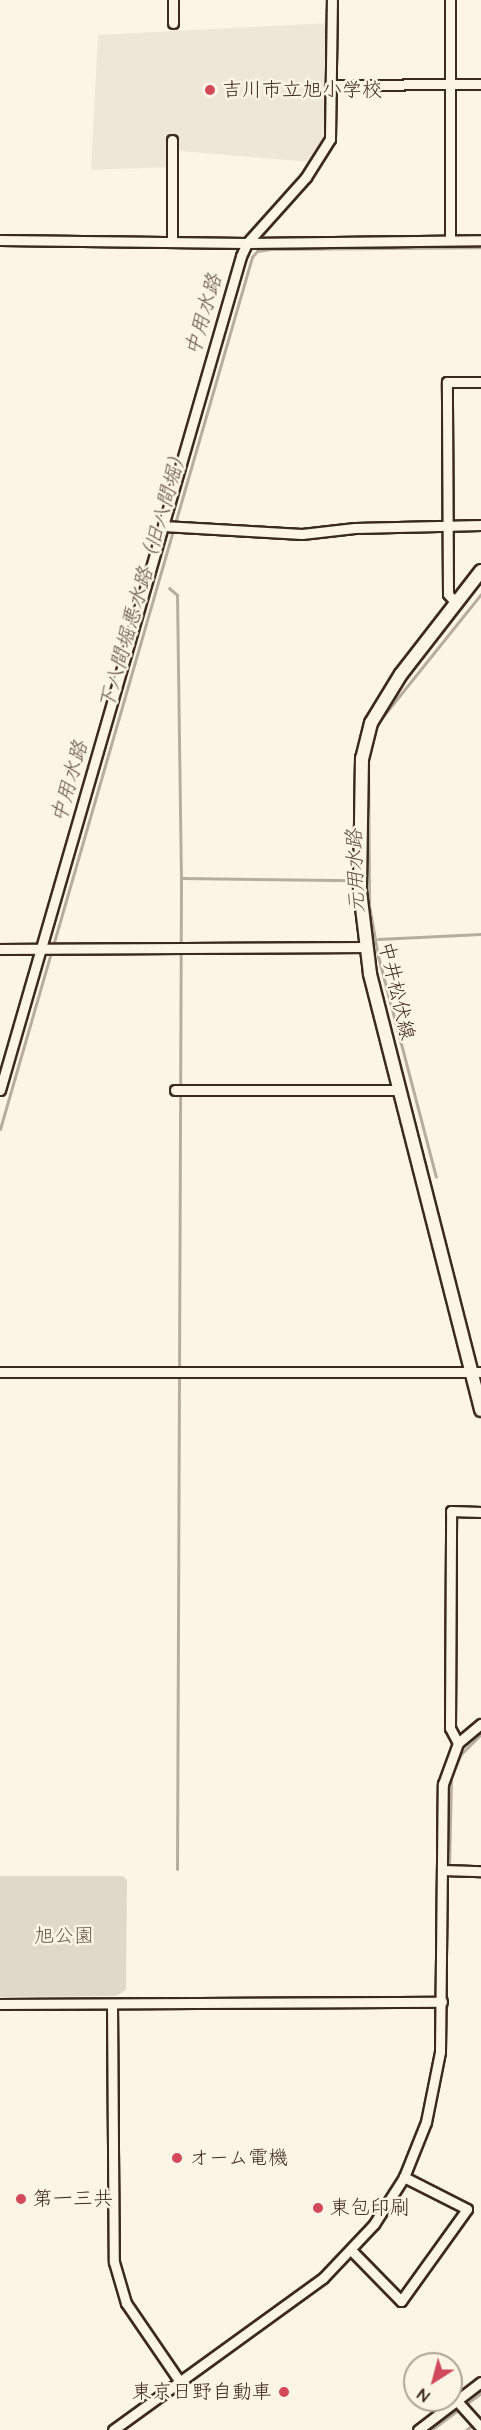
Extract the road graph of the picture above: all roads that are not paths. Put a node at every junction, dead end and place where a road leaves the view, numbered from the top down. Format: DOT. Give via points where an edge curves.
graph roads {
  1 [pos="173,0"];
  2 [pos="332,0"];
  3 [pos="450,0"];
  4 [pos="173,23"];
  5 [pos="450,84"];
  6 [pos="481,84"];
  7 [pos="333,85"];
  8 [pos="172,140"];
  9 [pos="0,240"];
  10 [pos="172,240"];
  11 [pos="450,240"];
  12 [pos="481,240"];
  13 [pos="247,243"];
  14 [pos="481,382"];
  15 [pos="481,525"];
  16 [pos="163,526"];
  17 [pos="447,526"];
  18 [pos="481,571"];
  19 [pos="456,603"];
  20 [pos="364,947"];
  21 [pos="0,949"];
  22 [pos="41,949"];
  23 [pos="0,1090"];
  24 [pos="175,1090"];
  25 [pos="399,1090"];
  26 [pos="0,1372"];
  27 [pos="476,1372"];
  28 [pos="481,1410"];
  29 [pos="481,1512"];
  30 [pos="481,1725"];
  31 [pos="458,1743"];
  32 [pos="442,1870"];
  33 [pos="481,1871"];
  34 [pos="442,2002"];
  35 [pos="0,2004"];
  36 [pos="112,2004"];
  37 [pos="404,2177"];
  38 [pos="352,2251"];
  39 [pos="180,2382"];
  40 [pos="481,2382"];
  41 [pos="463,2397"];
  42 [pos="463,2407"];
  43 [pos="443,2412"];
  44 [pos="481,2428"];
  45 [pos="113,2430"];
  46 [pos="418,2430"];
  1 -- 4 [label="street"];
  2 -- 7 [label="street"];
  3 -- 5 [label="street"];
  5 -- 6 [label="street"];
  5 -- 7 [label="street"];
  5 -- 11 [label="street"];
  7 -- 13 [label="street" via="330,139 306,177"];
  8 -- 10 [label="street"];
  9 -- 10 [label="street"];
  10 -- 13 [label="street"];
  11 -- 12 [label="street"];
  11 -- 13 [label="street"];
  13 -- 16 [label="street"];
  14 -- 17 [label="street" via="447,382"];
  15 -- 17 [label="street"];
  16 -- 17 [label="street" via="302,534"];
  16 -- 22 [label="street"];
  17 -- 19 [label="street" via="448,594"];
  18 -- 19 [label="main road, 中井松伏線"];
  19 -- 20 [label="main road, 中井松伏線" via="381,701 366,736 360,818"];
  20 -- 22 [label="street"];
  20 -- 25 [label="main road, 中井松伏線"];
  21 -- 22 [label="street"];
  22 -- 23 [label="street"];
  24 -- 25 [label="street"];
  25 -- 27 [label="main road, 中井松伏線"];
  26 -- 27 [label="street"];
  27 -- 28 [label="main road, 中井松伏線"];
  29 -- 31 [label="street" via="451,1512 450,1728"];
  30 -- 31 [label="street"];
  31 -- 32 [label="street" via="443,1784"];
  32 -- 33 [label="street"];
  32 -- 34 [label="street"];
  34 -- 36 [label="street"];
  34 -- 37 [label="street" via="435,2085"];
  35 -- 36 [label="street"];
  36 -- 39 [label="street" via="114,2262 126,2302"];
  37 -- 38 [label="street"];
  37 -- 38 [label="street" via="467,2209 401,2301"];
  38 -- 39 [label="street" via="292,2304"];
  39 -- 45 [label="street"];
  40 -- 41 [label="street"];
  42 -- 44 [label="street"];
  43 -- 46 [label="street"];
}
